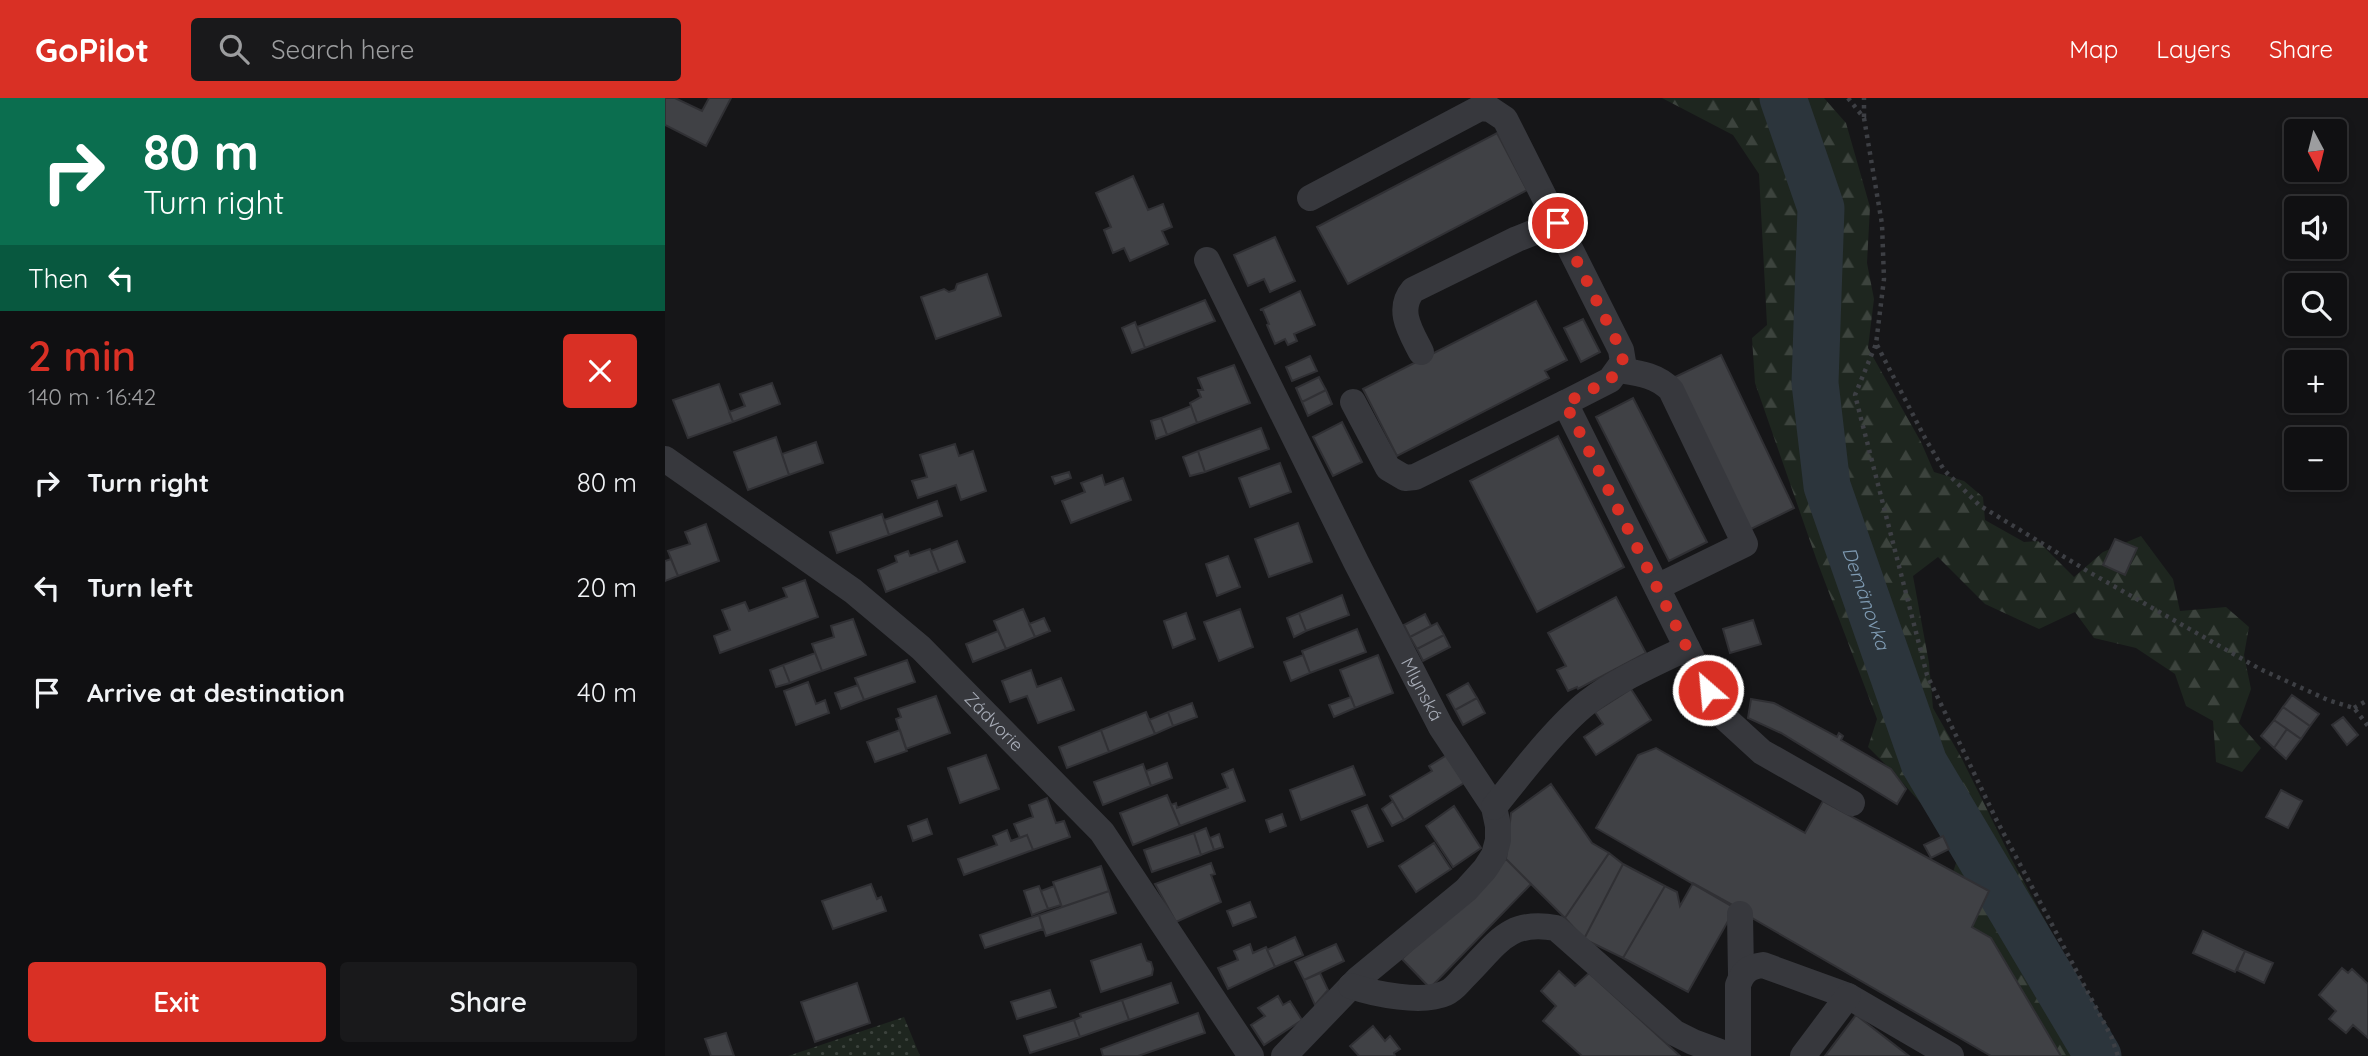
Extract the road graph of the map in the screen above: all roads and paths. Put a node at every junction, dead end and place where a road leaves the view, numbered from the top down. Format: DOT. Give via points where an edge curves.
graph roads {
  1 [pos="1848,98"];
  2 [pos="1864,98"];
  3 [pos="1864,118"];
  4 [pos="1310,198"];
  5 [pos="1558,223"];
  6 [pos="1207,260"];
  7 [pos="1876,344"];
  8 [pos="1421,352"];
  9 [pos="1619,370"];
  10 [pos="1353,402"];
  11 [pos="1565,403"];
  12 [pos="665,459"];
  13 [pos="1657,587"];
  14 [pos="1687,648"];
  15 [pos="2368,699"];
  16 [pos="2354,708"];
  17 [pos="2368,726"];
  18 [pos="1852,803"];
  19 [pos="1494,807"];
  20 [pos="1740,914"];
  21 [pos="1741,974"];
  22 [pos="1350,986"];
  23 [pos="1848,996"];
  24 [pos="1251,1056"];
  25 [pos="1284,1056"];
  26 [pos="1731,1056"];
  27 [pos="1738,1056"];
  28 [pos="1804,1056"];
  29 [pos="1951,1056"];
  30 [pos="2118,1056"];
  1 -- 3 [label="path"];
  2 -- 3 [label="path"];
  3 -- 7 [label="path" via="1882,224 1884,279"];
  4 -- 5 [label="street" via="1480,108 1490,109 1505,119"];
  5 -- 8 [label="street" via="1413,290 1405,315"];
  5 -- 9 [label="street" via="1621,350"];
  6 -- 19 [label="street, Mlynská" via="1441,727"];
  7 -- 16 [label="path" via="1944,470 1979,505 2260,669"];
  7 -- 30 [label="path" via="1855,395 1927,675 1996,819 2112,1036"];
  9 -- 11 [label="street" via="1610,380"];
  9 -- 13 [label="street" via="1663,381 1671,390 1745,544"];
  10 -- 11 [label="street" via="1388,468 1405,478"];
  11 -- 13 [label="street"];
  12 -- 24 [label="street, Zádvorie" via="853,591 911,640 1092,822"];
  13 -- 14 [label="street"];
  14 -- 18 [label="street" via="1726,719 1746,739"];
  14 -- 19 [label="street" via="1587,703"];
  15 -- 16 [label="path"];
  16 -- 17 [label="path"];
  19 -- 22 [label="street, Mlynská" via="1498,840 1485,869"];
  20 -- 21 [label="street"];
  21 -- 23 [label="street" via="1763,965"];
  21 -- 27 [label="street"];
  22 -- 25 [label="street, Mlynská"];
  22 -- 26 [label="street" via="1371,993 1432,998 1449,992 1511,930 1537,925 1556,928 1675,1033"];
  23 -- 28 [label="street"];
  23 -- 29 [label="street"];
}
